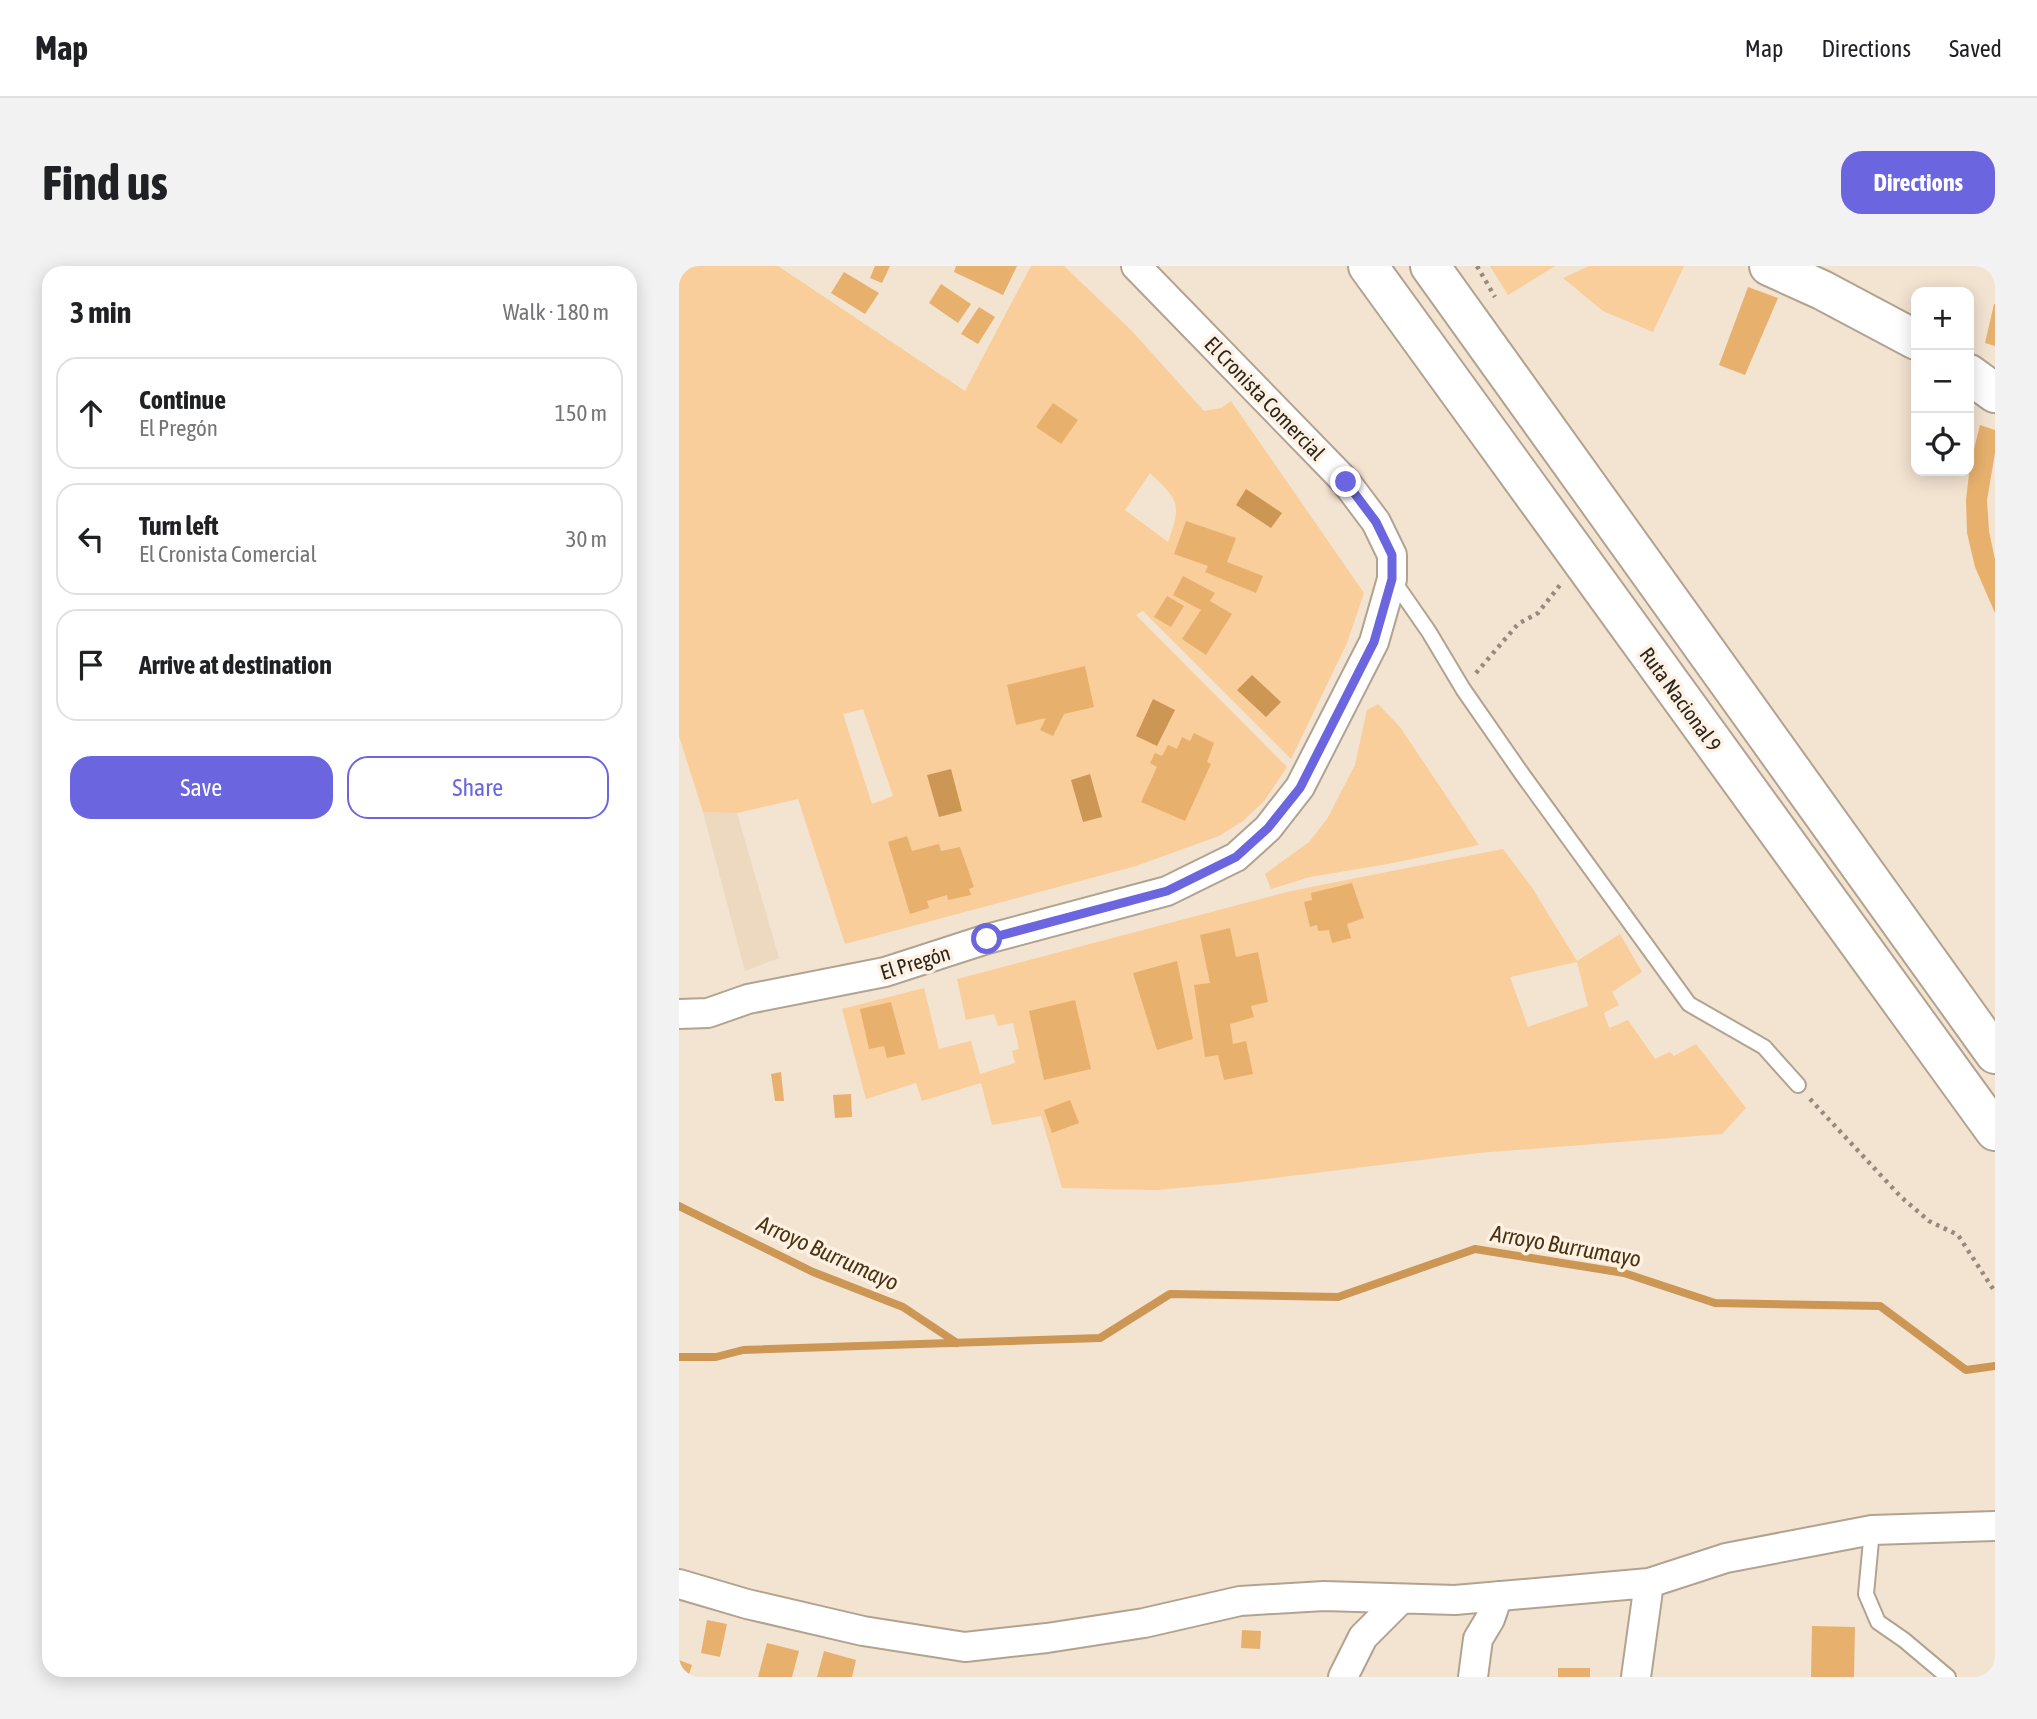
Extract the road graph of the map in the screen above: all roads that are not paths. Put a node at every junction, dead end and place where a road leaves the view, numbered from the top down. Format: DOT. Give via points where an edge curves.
graph roads {
  1 [pos="1136,266"];
  2 [pos="1369,266"];
  3 [pos="1430,266"];
  4 [pos="1449,266"];
  5 [pos="1769,266"];
  6 [pos="1911,337"];
  7 [pos="1483,340"];
  8 [pos="1974,378"];
  9 [pos="1995,393"];
  10 [pos="1392,579"];
  11 [pos="679,1014"];
  12 [pos="1995,1054"];
  13 [pos="1798,1085"];
  14 [pos="1995,1131"];
  15 [pos="1995,1526"];
  16 [pos="1872,1530"];
  17 [pos="1649,1583"];
  18 [pos="679,1584"];
  19 [pos="1498,1596"];
  20 [pos="1401,1599"];
  21 [pos="1343,1677"];
  22 [pos="1473,1677"];
  23 [pos="1636,1677"];
  24 [pos="1948,1677"];
  1 -- 10 [label="street, El Cronista Comercial" via="1346,482 1376,522 1392,555"];
  2 -- 14 [label="main road, Ruta Nacional 9"];
  3 -- 7 [label="main road"];
  4 -- 7 [label="main road" via="1472,303"];
  5 -- 6 [label="main road"];
  7 -- 12 [label="main road"];
  8 -- 9 [label="main road"];
  10 -- 11 [label="street, El Pregón" via="1374,642 1300,788 1268,828 1236,857 1167,891 987,939 885,972 748,999 708,1013"];
  10 -- 13 [label="lane" via="1463,689 1689,1004 1764,1047"];
  15 -- 16 [label="street"];
  16 -- 17 [label="street" via="1726,1558"];
  16 -- 24 [label="lane" via="1866,1594 1878,1622"];
  17 -- 19 [label="street"];
  17 -- 23 [label="street"];
  18 -- 20 [label="street" via="863,1631 965,1647 1144,1623 1240,1601 1324,1596"];
  19 -- 20 [label="street"];
  19 -- 22 [label="street" via="1478,1639"];
  20 -- 21 [label="street" via="1363,1637"];
}
